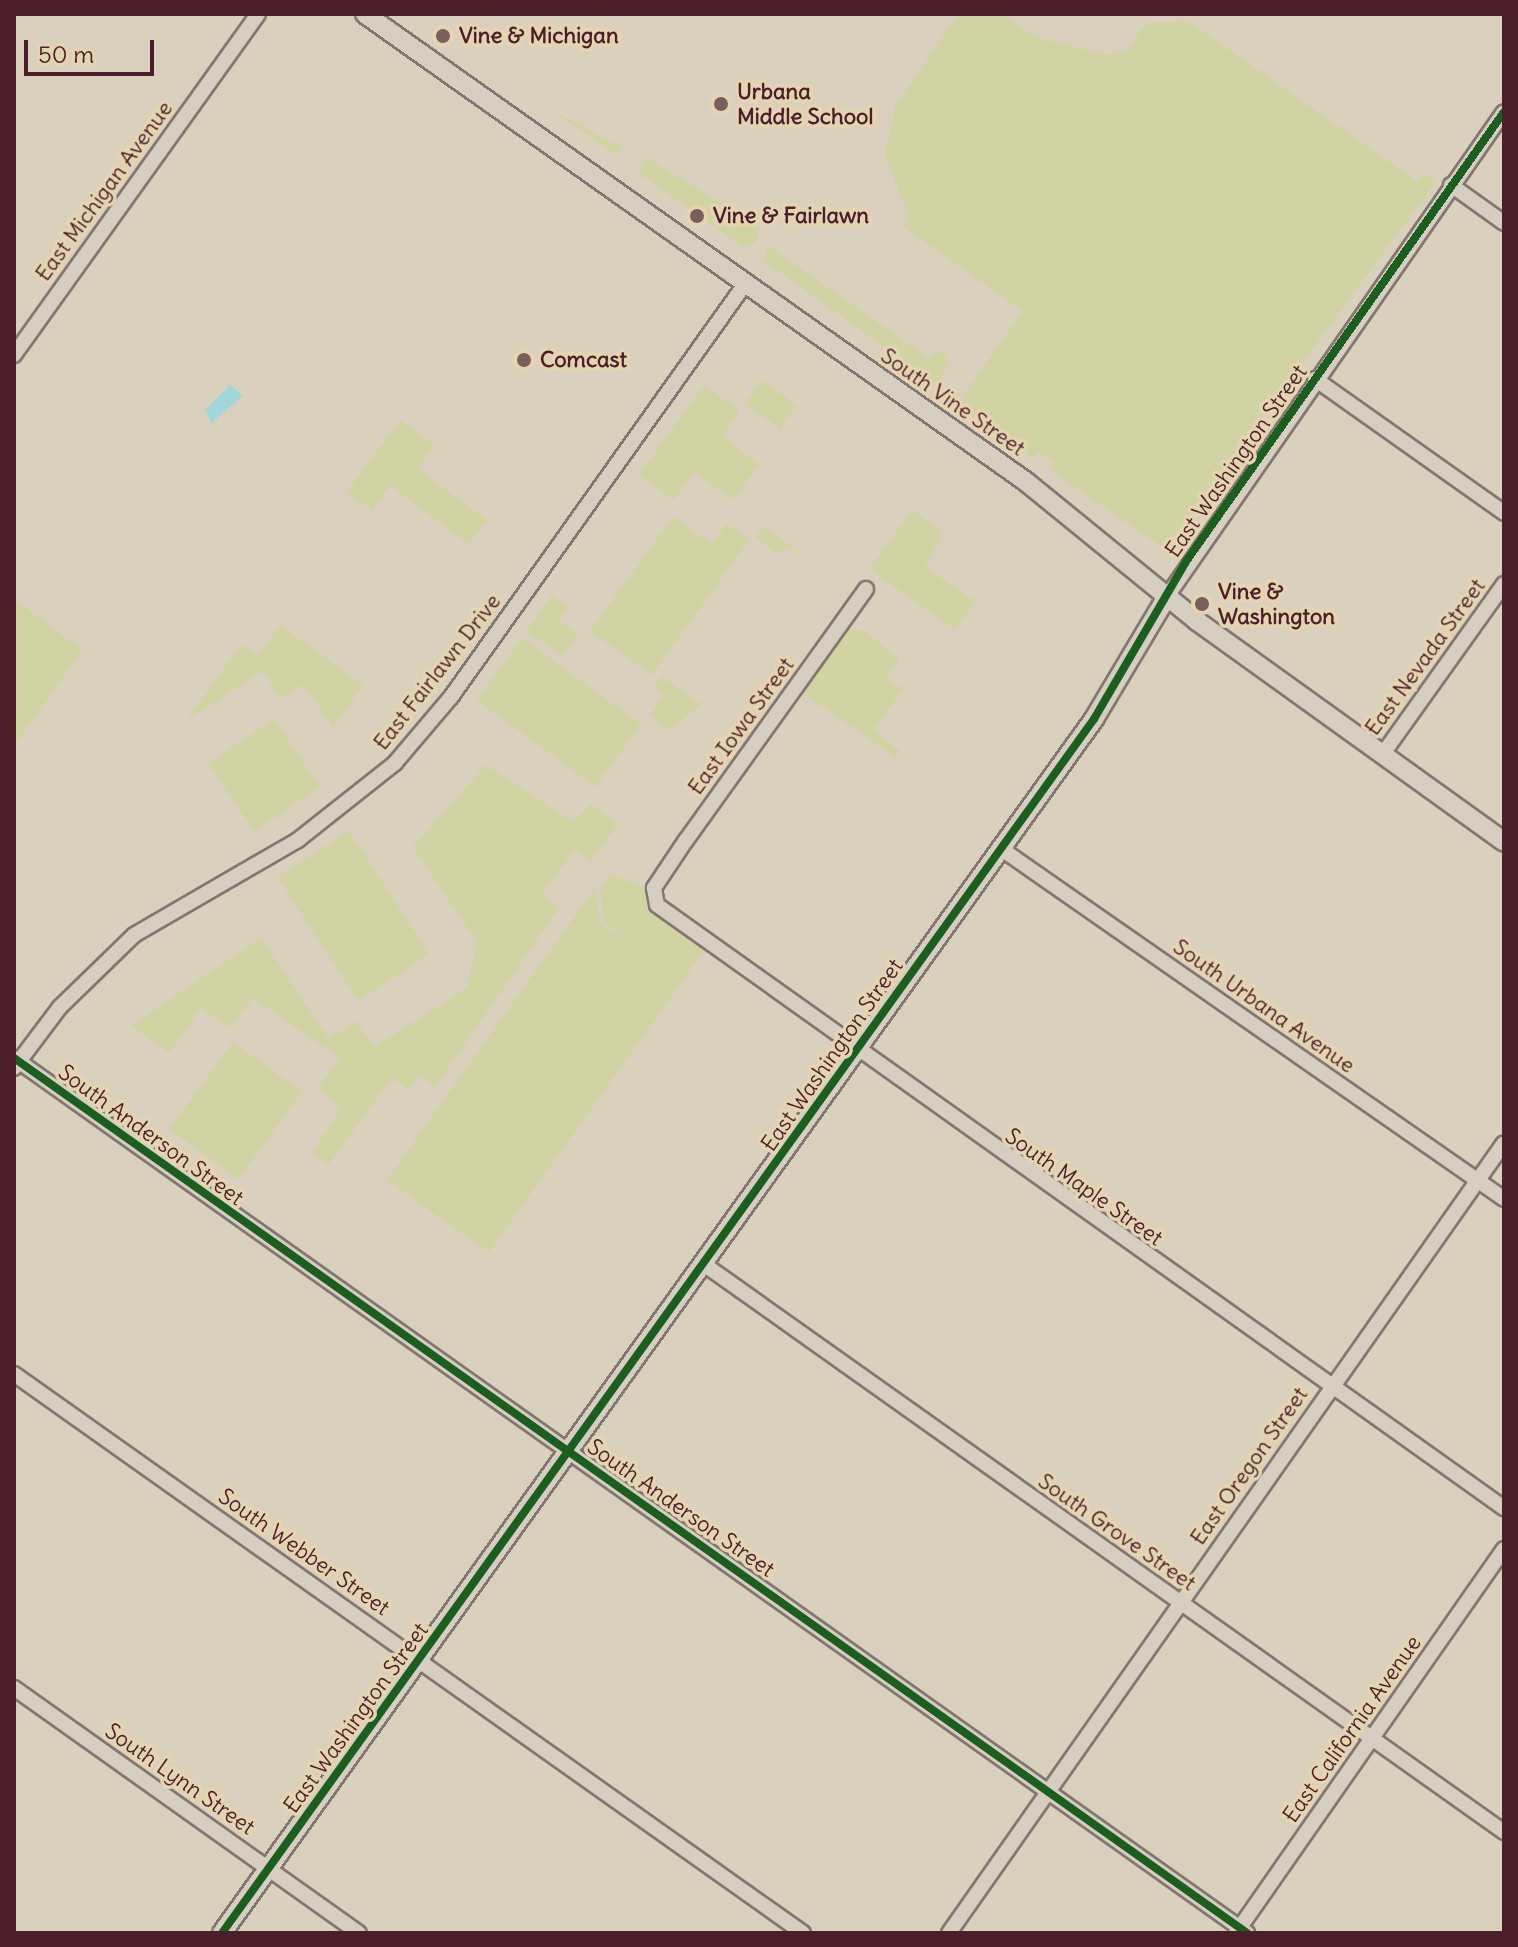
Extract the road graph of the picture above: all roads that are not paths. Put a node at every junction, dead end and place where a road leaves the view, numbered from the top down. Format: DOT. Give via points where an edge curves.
graph roads {
  1 [pos="258,14"];
  2 [pos="365,14"];
  3 [pos="1504,112"];
  4 [pos="1451,185"];
  5 [pos="1504,223"];
  6 [pos="745,284"];
  7 [pos="14,355"];
  8 [pos="1315,379"];
  9 [pos="1504,513"];
  10 [pos="1504,584"];
  11 [pos="866,589"];
  12 [pos="1168,595"];
  13 [pos="1382,755"];
  14 [pos="1504,842"];
  15 [pos="1000,848"];
  16 [pos="654,888"];
  17 [pos="856,1052"];
  18 [pos="16,1063"];
  19 [pos="1504,1143"];
  20 [pos="1478,1181"];
  21 [pos="1504,1199"];
  22 [pos="705,1265"];
  23 [pos="14,1374"];
  24 [pos="1331,1389"];
  25 [pos="572,1453"];
  26 [pos="1504,1508"];
  27 [pos="1504,1549"];
  28 [pos="1180,1604"];
  29 [pos="420,1661"];
  30 [pos="14,1688"];
  31 [pos="1372,1739"];
  32 [pos="1047,1793"];
  33 [pos="1504,1832"];
  34 [pos="269,1869"];
  35 [pos="1241,1932"];
  36 [pos="222,1933"];
  37 [pos="359,1933"];
  38 [pos="803,1933"];
  39 [pos="949,1933"];
  1 -- 7 [label="street, East Michigan Avenue"];
  2 -- 6 [label="main road, South Vine Street"];
  3 -- 4 [label="street, East Washington Street"];
  4 -- 5 [label="street"];
  4 -- 8 [label="street, East Washington Street"];
  6 -- 12 [label="main road, South Vine Street" via="1080,522"];
  6 -- 18 [label="street, East Fairlawn Drive" via="451,697 395,763 298,840 134,935 60,1007"];
  8 -- 9 [label="street"];
  8 -- 12 [label="street, East Washington Street"];
  10 -- 13 [label="street, East Nevada Street"];
  11 -- 16 [label="street, East Iowa Street"];
  12 -- 13 [label="main road, South Vine Street"];
  12 -- 15 [label="main road, East Washington Street" via="1128,668"];
  13 -- 14 [label="main road, South Vine Street"];
  15 -- 17 [label="main road, East Washington Street"];
  15 -- 20 [label="street, South Urbana Avenue"];
  16 -- 17 [label="street, South Maple Street" via="657,905 685,932"];
  17 -- 22 [label="main road, East Washington Street"];
  17 -- 24 [label="street, South Maple Street"];
  18 -- 25 [label="street, South Anderson Street"];
  19 -- 20 [label="street, East Oregon Street"];
  20 -- 21 [label="street, South Urbana Avenue"];
  20 -- 24 [label="street, East Oregon Street"];
  22 -- 25 [label="main road, East Washington Street"];
  22 -- 28 [label="street, South Grove Street"];
  23 -- 29 [label="street, South Webber Street"];
  24 -- 26 [label="street, South Maple Street"];
  24 -- 28 [label="street, East Oregon Street"];
  25 -- 29 [label="main road, East Washington Street"];
  25 -- 32 [label="street, South Anderson Street"];
  27 -- 31 [label="street, East California Avenue"];
  28 -- 31 [label="street, South Grove Street"];
  28 -- 32 [label="street, East Oregon Street"];
  29 -- 34 [label="main road, East Washington Street"];
  29 -- 38 [label="street, South Webber Street"];
  30 -- 34 [label="street, South Lynn Street"];
  31 -- 33 [label="street, South Grove Street"];
  31 -- 35 [label="street, East California Avenue"];
  32 -- 35 [label="street, South Anderson Street"];
  32 -- 39 [label="street, East Oregon Street"];
  34 -- 36 [label="main road, East Washington Street"];
  34 -- 37 [label="street, South Lynn Street"];
}
